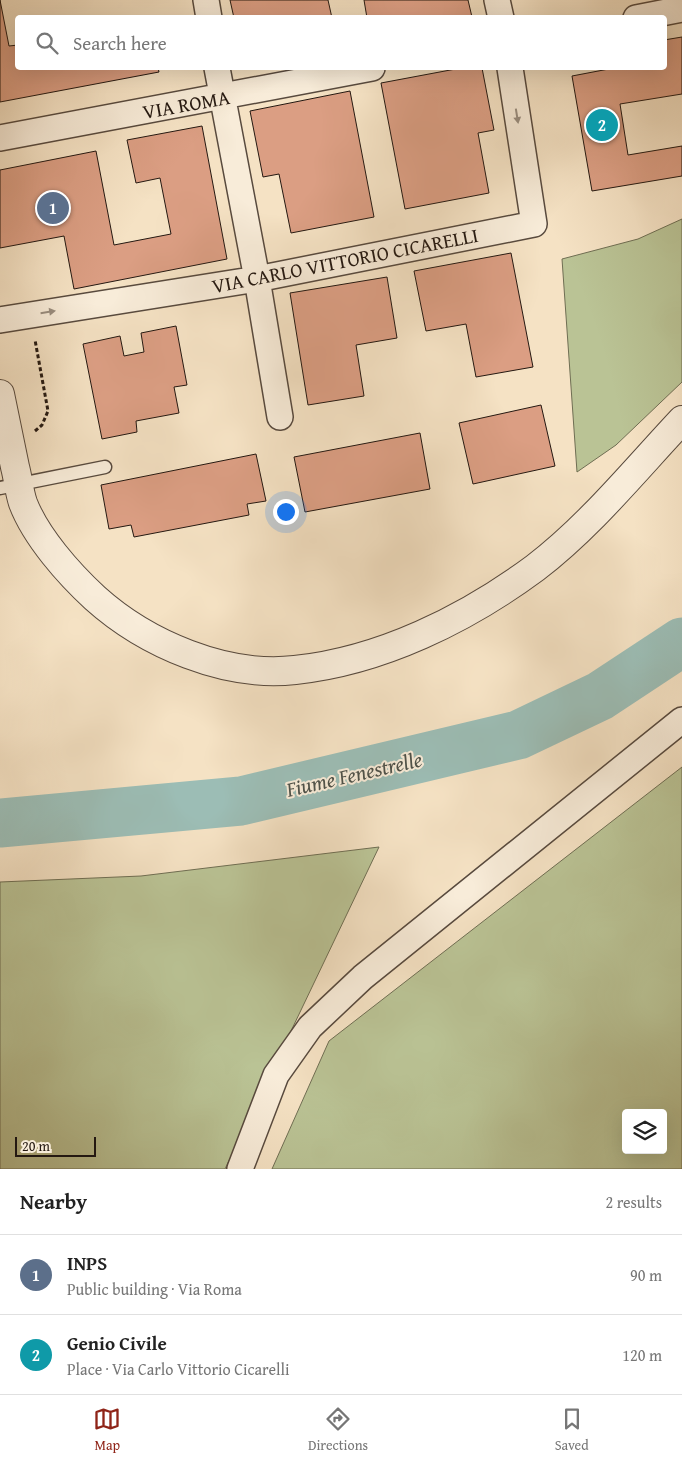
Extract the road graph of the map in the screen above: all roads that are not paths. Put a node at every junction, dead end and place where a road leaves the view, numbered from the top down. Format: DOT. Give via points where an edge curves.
graph roads {
  1 [pos="206,0"];
  2 [pos="497,0"];
  3 [pos="682,9"];
  4 [pos="208,15"];
  5 [pos="500,15"];
  6 [pos="651,15"];
  7 [pos="217,70"];
  8 [pos="362,70"];
  9 [pos="510,70"];
  10 [pos="222,97"];
  11 [pos="0,138"];
  12 [pos="257,279"];
  13 [pos="0,320"];
  14 [pos="0,394"];
  15 [pos="280,417"];
  16 [pos="682,420"];
  17 [pos="105,467"];
  18 [pos="14,493"];
  19 [pos="682,720"];
  20 [pos="240,1169"];
  1 -- 4 [label="street"];
  2 -- 5 [label="street"];
  3 -- 6 [label="street"];
  7 -- 10 [label="street"];
  8 -- 10 [label="street, VIA ROMA"];
  9 -- 12 [label="street, VIA CARLO VITTORIO CICARELLI, one-way" via="534,224"];
  10 -- 11 [label="street, VIA ROMA"];
  10 -- 12 [label="street"];
  13 -- 12 [label="street, VIA CARLO VITTORIO CICARELLI, one-way"];
  12 -- 15 [label="street"];
  14 -- 18 [label="street" via="10,441"];
  16 -- 18 [label="street" via="578,531 535,568 474,608 399,644 343,662 293,670 249,670 190,656 113,615 52,552"];
  17 -- 18 [label="lane"];
  19 -- 20 [label="street" via="363,977 310,1027 276,1075"];
}
